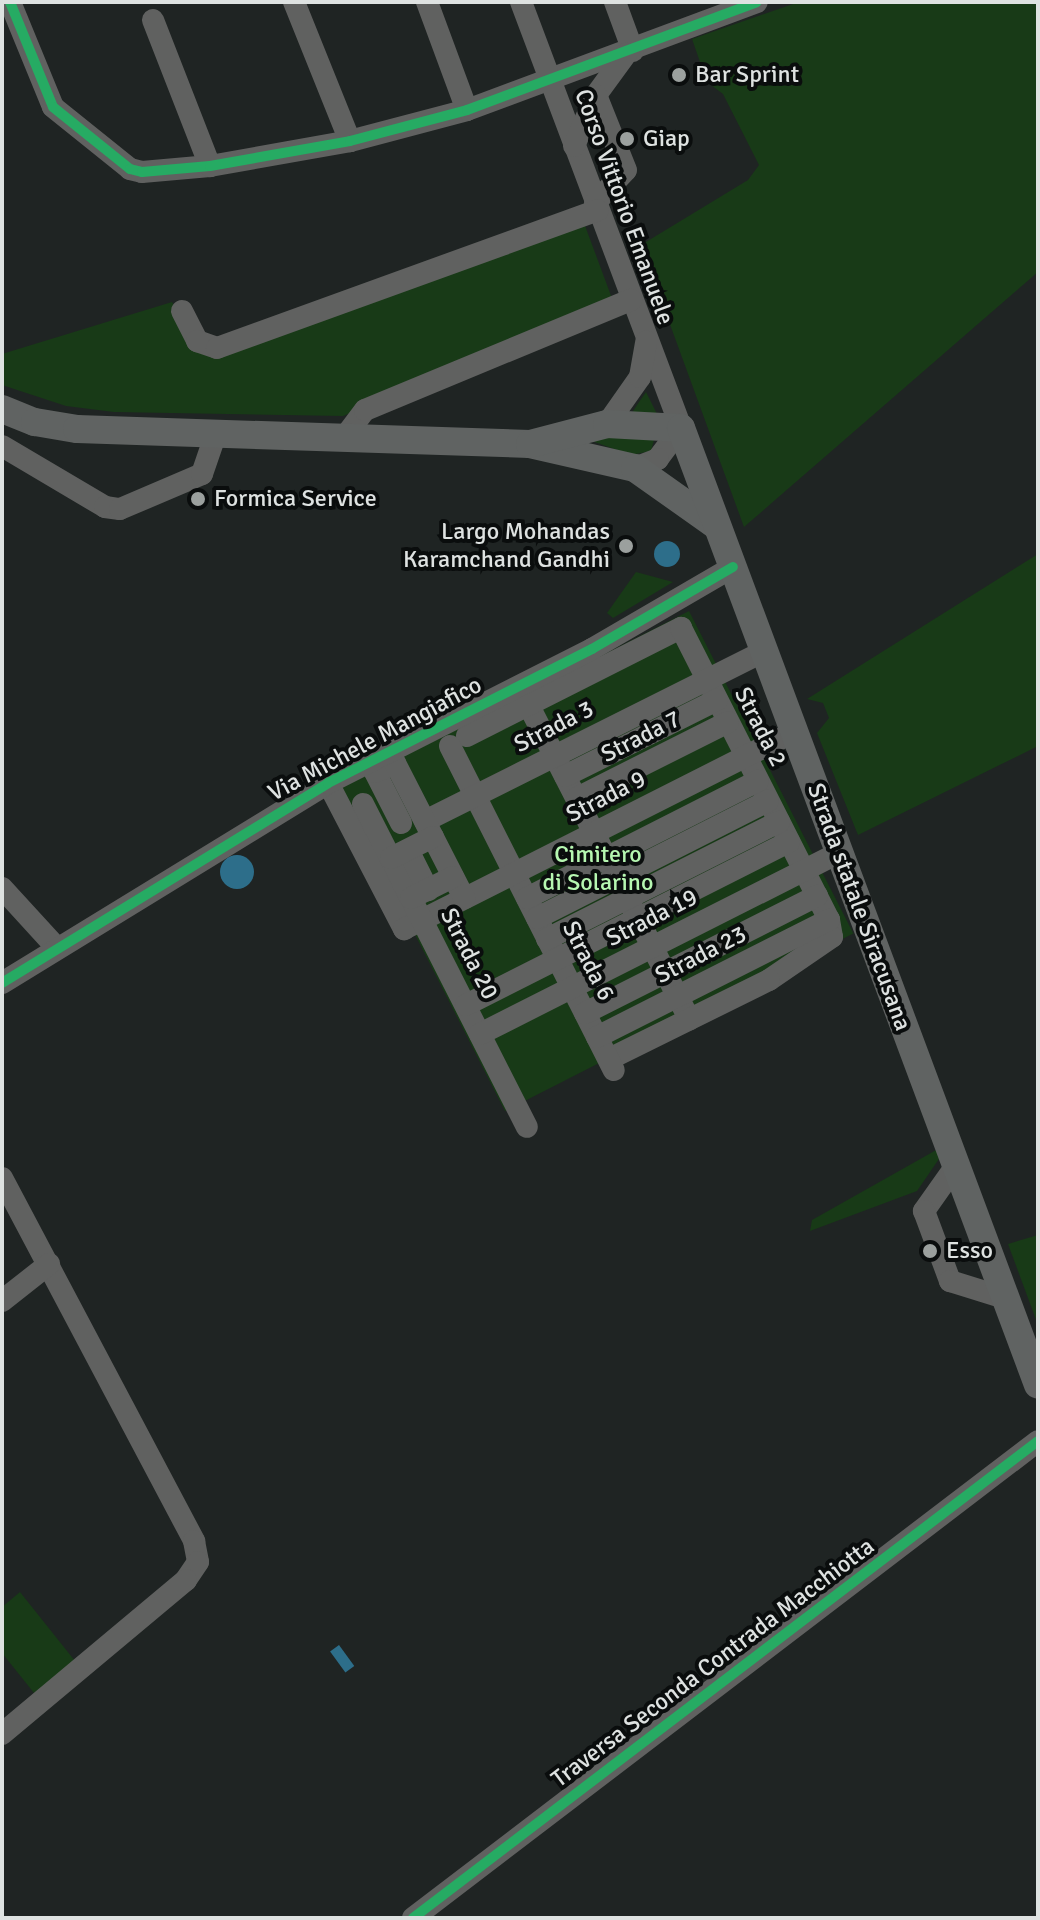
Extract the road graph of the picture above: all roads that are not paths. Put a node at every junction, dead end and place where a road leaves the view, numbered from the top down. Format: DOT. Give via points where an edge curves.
graph roads {
  1 [pos="10,2"];
  2 [pos="294,2"];
  3 [pos="427,2"];
  4 [pos="521,2"];
  5 [pos="615,2"];
  6 [pos="757,2"];
  7 [pos="153,20"];
  8 [pos="629,52"];
  9 [pos="550,81"];
  10 [pos="596,95"];
  11 [pos="467,110"];
  12 [pos="350,141"];
  13 [pos="574,146"];
  14 [pos="210,166"];
  15 [pos="597,206"];
  16 [pos="631,300"];
  17 [pos="182,311"];
  18 [pos="646,341"];
  19 [pos="2,409"];
  20 [pos="35,422"];
  21 [pos="607,424"];
  22 [pos="681,428"];
  23 [pos="215,436"];
  24 [pos="343,439"];
  25 [pos="530,444"];
  26 [pos="3,448"];
  27 [pos="635,468"];
  28 [pos="717,526"];
  29 [pos="733,567"];
  30 [pos="764,651"];
  31 [pos="712,690"];
  32 [pos="529,706"];
  33 [pos="728,722"];
  34 [pos="794,732"];
  35 [pos="745,756"];
  36 [pos="560,766"];
  37 [pos="385,767"];
  38 [pos="328,783"];
  39 [pos="763,791"];
  40 [pos="475,796"];
  41 [pos="577,798"];
  42 [pos="363,804"];
  43 [pos="594,832"];
  44 [pos="784,832"];
  45 [pos="414,833"];
  46 [pos="839,853"];
  47 [pos="612,867"];
  48 [pos="804,871"];
  49 [pos="514,873"];
  50 [pos="434,887"];
  51 [pos="2,888"];
  52 [pos="817,896"];
  53 [pos="464,898"];
  54 [pos="532,908"];
  55 [pos="632,908"];
  56 [pos="413,924"];
  57 [pos="830,928"];
  58 [pos="56,947"];
  59 [pos="652,947"];
  60 [pos="552,949"];
  61 [pos="665,973"];
  62 [pos="2,983"];
  63 [pos="572,987"];
  64 [pos="677,996"];
  65 [pos="466,1005"];
  66 [pos="585,1013"];
  67 [pos="689,1019"];
  68 [pos="480,1034"];
  69 [pos="597,1037"];
  70 [pos="527,1127"];
  71 [pos="955,1167"];
  72 [pos="2,1178"];
  73 [pos="49,1264"];
  74 [pos="1005,1298"];
  75 [pos="2,1301"];
  76 [pos="1038,1385"];
  77 [pos="1038,1441"];
  78 [pos="2,1734"];
  79 [pos="413,1918"];
  1 -- 14 [label="street" via="53,107 130,169"];
  2 -- 12 [label="street"];
  3 -- 11 [label="street"];
  4 -- 9 [label="street, Corso Vittorio Emanuele"];
  5 -- 8 [label="street"];
  6 -- 8 [label="street"];
  7 -- 14 [label="street"];
  8 -- 9 [label="street"];
  8 -- 10 [label="street"];
  9 -- 11 [label="street"];
  9 -- 13 [label="street, Corso Vittorio Emanuele"];
  10 -- 13 [label="street"];
  10 -- 15 [label="street" via="626,170"];
  11 -- 12 [label="street"];
  12 -- 14 [label="street"];
  13 -- 15 [label="street, Corso Vittorio Emanuele"];
  15 -- 16 [label="street, Corso Vittorio Emanuele"];
  15 -- 17 [label="street" via="217,348 197,341"];
  16 -- 18 [label="street, Corso Vittorio Emanuele"];
  16 -- 24 [label="street" via="365,410"];
  18 -- 21 [label="street" via="640,377"];
  18 -- 22 [label="street, Corso Vittorio Emanuele"];
  19 -- 20 [label="main road"];
  20 -- 23 [label="main road"];
  20 -- 26 [label="street"];
  21 -- 22 [label="main road"];
  21 -- 25 [label="main road"];
  22 -- 27 [label="street" via="658,459"];
  22 -- 28 [label="main road, Strada statale Siracusana"];
  23 -- 24 [label="main road"];
  23 -- 26 [label="street" via="202,474 120,509 105,507"];
  24 -- 25 [label="main road"];
  25 -- 27 [label="main road"];
  27 -- 28 [label="main road"];
  28 -- 29 [label="main road, Strada statale Siracusana"];
  29 -- 30 [label="main road, Strada statale Siracusana"];
  29 -- 38 [label="street, Via Michele Mangiafico" via="592,649"];
  30 -- 31 [label="street, Strada 3"];
  30 -- 34 [label="main road, Strada statale Siracusana"];
  31 -- 32 [label="street, Strada 2" via="681,628"];
  31 -- 33 [label="street, Strada 2"];
  31 -- 36 [label="street, Strada 3"];
  32 -- 36 [label="street"];
  32 -- 40 [label="street, Strada 6" via="458,741"];
  33 -- 35 [label="street, Strada 2"];
  33 -- 41 [label="street, Strada 7"];
  34 -- 35 [label="street, Strada 9"];
  34 -- 46 [label="main road, Strada statale Siracusana"];
  35 -- 39 [label="street, Strada 2"];
  35 -- 43 [label="street, Strada 9"];
  36 -- 40 [label="street, Strada 3"];
  36 -- 41 [label="street"];
  37 -- 45 [label="street"];
  38 -- 56 [label="street"];
  38 -- 58 [label="street, Via Michele Mangiafico"];
  39 -- 44 [label="street, Strada 2"];
  39 -- 47 [label="street"];
  40 -- 45 [label="street, Strada 3"];
  40 -- 49 [label="street, Strada 6"];
  41 -- 43 [label="street"];
  42 -- 45 [label="street, Strada 3" via="379,834"];
  43 -- 47 [label="street"];
  43 -- 49 [label="street, Strada 9"];
  44 -- 48 [label="street, Strada 2"];
  44 -- 55 [label="street"];
  45 -- 50 [label="street"];
  45 -- 50 [label="street, Strada 20"];
  46 -- 48 [label="street, Strada 19"];
  46 -- 71 [label="main road, Strada statale Siracusana"];
  47 -- 54 [label="street"];
  47 -- 55 [label="street"];
  48 -- 52 [label="street, Strada 2"];
  48 -- 59 [label="street, Strada 19"];
  49 -- 53 [label="street, Strada 9"];
  49 -- 54 [label="street, Strada 6"];
  50 -- 53 [label="street"];
  50 -- 56 [label="street, Strada 20"];
  51 -- 58 [label="street"];
  52 -- 57 [label="street, Strada 2"];
  52 -- 61 [label="street"];
  53 -- 56 [label="street, Strada 9"];
  54 -- 60 [label="street, Strada 6"];
  55 -- 59 [label="street"];
  55 -- 60 [label="street"];
  56 -- 65 [label="street, Strada 20"];
  57 -- 64 [label="street, Strada 23"];
  57 -- 67 [label="street" via="769,980"];
  58 -- 62 [label="street, Via Michele Mangiafico"];
  59 -- 61 [label="street"];
  59 -- 63 [label="street, Strada 19"];
  60 -- 63 [label="street, Strada 6"];
  60 -- 65 [label="street"];
  61 -- 64 [label="street"];
  61 -- 66 [label="street"];
  63 -- 66 [label="street, Strada 6"];
  63 -- 68 [label="street, Strada 19"];
  64 -- 67 [label="street"];
  64 -- 69 [label="street, Strada 23"];
  65 -- 68 [label="street, Strada 20"];
  66 -- 69 [label="street, Strada 6"];
  67 -- 69 [label="street, Strada 6" via="612,1065"];
  68 -- 70 [label="street, Strada 20"];
  71 -- 74 [label="main road, Strada statale Siracusana"];
  71 -- 74 [label="street" via="924,1211 950,1281"];
  72 -- 73 [label="street"];
  73 -- 75 [label="street"];
  73 -- 78 [label="street" via="194,1541 198,1562 186,1580"];
  74 -- 76 [label="main road, Strada statale Siracusana"];
  77 -- 79 [label="street, Traversa Seconda Contrada Macchiotta"];
}
